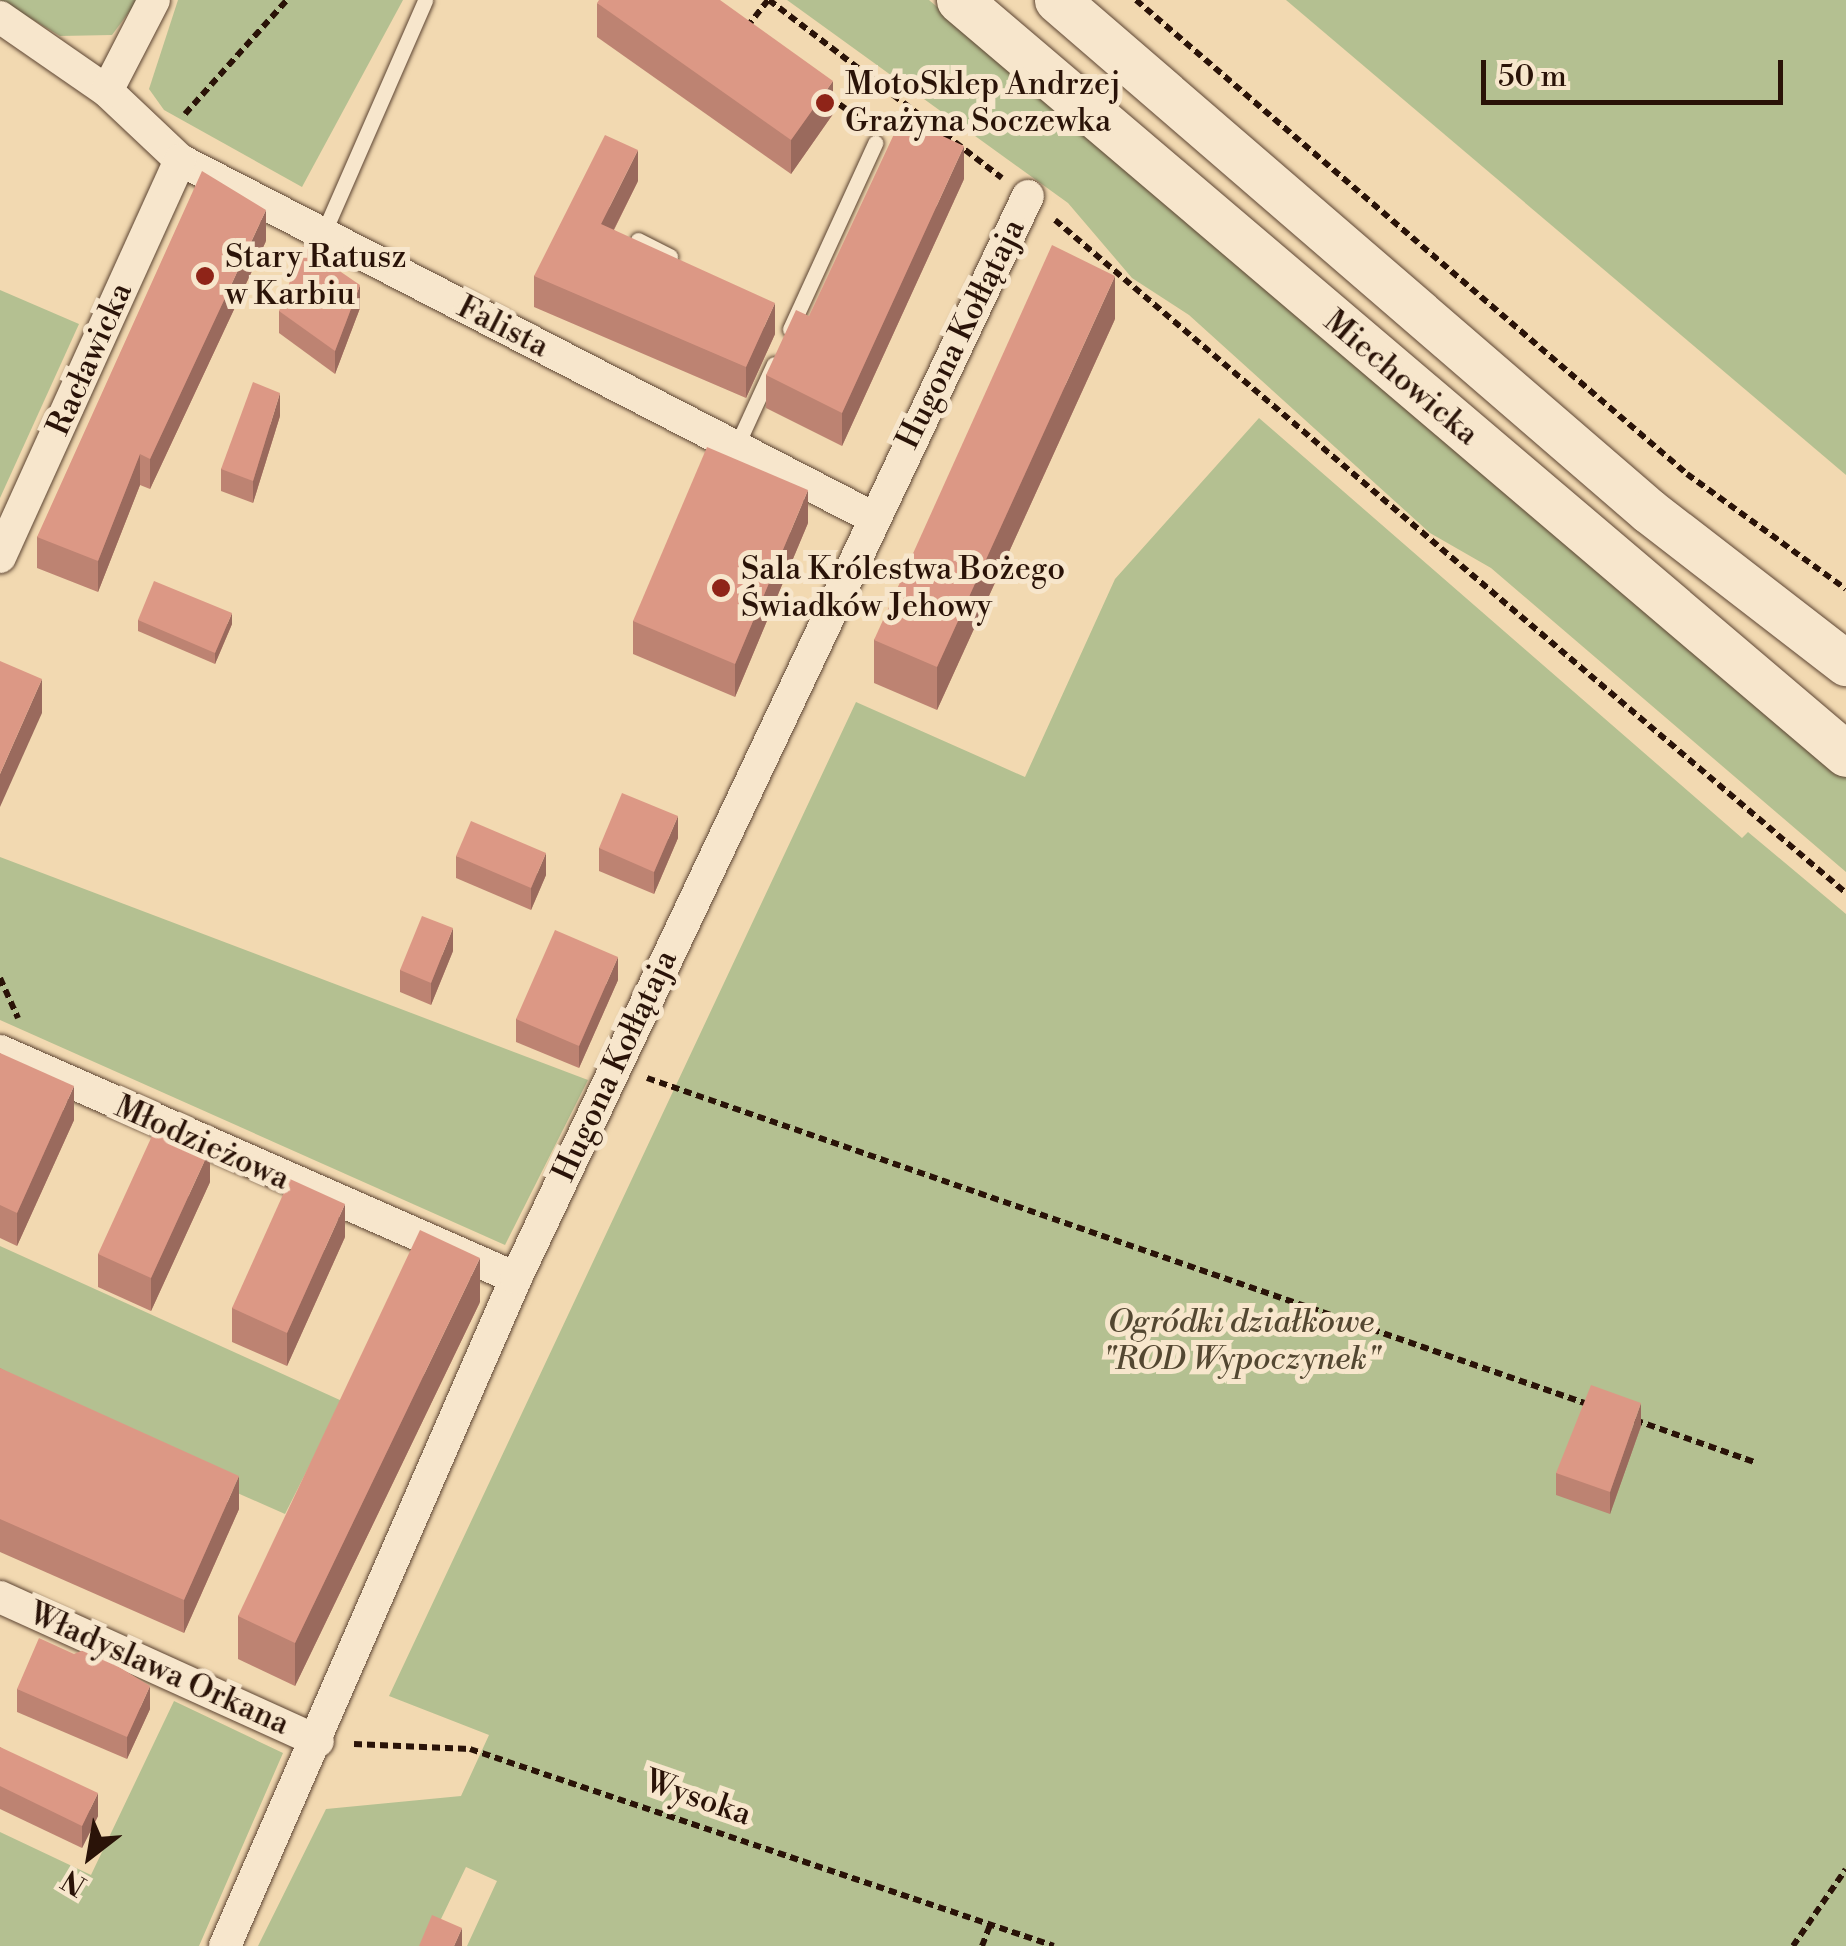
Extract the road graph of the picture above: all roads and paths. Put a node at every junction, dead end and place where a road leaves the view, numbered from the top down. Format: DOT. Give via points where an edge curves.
graph roads {
  1 [pos="154,0"];
  2 [pos="287,0"];
  3 [pos="425,0"];
  4 [pos="768,0"];
  5 [pos="958,0"];
  6 [pos="1056,0"];
  7 [pos="1136,0"];
  8 [pos="0,17"];
  9 [pos="724,23"];
  10 [pos="741,35"];
  11 [pos="756,45"];
  12 [pos="814,86"];
  13 [pos="107,91"];
  14 [pos="875,143"];
  15 [pos="170,151"];
  16 [pos="1028,196"];
  17 [pos="323,234"];
  18 [pos="638,240"];
  19 [pos="690,266"];
  20 [pos="778,308"];
  21 [pos="796,317"];
  22 [pos="1315,446"];
  23 [pos="736,447"];
  24 [pos="872,517"];
  25 [pos="0,557"];
  26 [pos="1846,589"];
  27 [pos="1846,663"];
  28 [pos="1846,754"];
  29 [pos="1846,893"];
  30 [pos="0,1051"];
  31 [pos="614,1066"];
  32 [pos="516,1278"];
  33 [pos="1605,1410"];
  34 [pos="1623,1416"];
  35 [pos="1754,1462"];
  36 [pos="0,1596"];
  37 [pos="318,1741"];
  38 [pos="1846,1869"];
  39 [pos="990,1924"];
  40 [pos="225,1946"];
  41 [pos="982,1946"];
  42 [pos="1054,1946"];
  43 [pos="1793,1946"];
  1 -- 13 [label="street"];
  2 -- 15 [label="path"];
  3 -- 17 [label="lane"];
  4 -- 10 [label="path"];
  5 -- 28 [label="main road, Miechowicka"];
  6 -- 27 [label="main road, Miechowicka" via="1649,510"];
  7 -- 26 [label="path" via="1687,474"];
  8 -- 13 [label="street, Falista"];
  9 -- 10 [label="path"];
  10 -- 11 [label="path"];
  12 -- 14 [label="path" via="872,128"];
  13 -- 15 [label="street, Falista"];
  14 -- 21 [label="lane"];
  15 -- 17 [label="street, Falista"];
  15 -- 25 [label="street, Racławicka"];
  16 -- 24 [label="street, Hugona Kołłątaja"];
  17 -- 23 [label="street, Falista"];
  18 -- 19 [label="lane"];
  20 -- 21 [label="lane"];
  21 -- 23 [label="lane"];
  22 -- 29 [label="path"];
  23 -- 24 [label="street, Falista"];
  24 -- 31 [label="street, Hugona Kołłątaja"];
  30 -- 32 [label="street, Młodzieżowa"];
  31 -- 32 [label="street, Hugona Kołłątaja"];
  31 -- 33 [label="path"];
  32 -- 37 [label="street, Hugona Kołłątaja"];
  34 -- 35 [label="path"];
  36 -- 37 [label="street, Władyslawa Orkana"];
  37 -- 39 [label="path, Wysoka" via="470,1749"];
  37 -- 40 [label="street, Hugona Kołłątaja"];
  38 -- 43 [label="path"];
  39 -- 41 [label="path"];
  39 -- 42 [label="path, Wysoka"];
}
